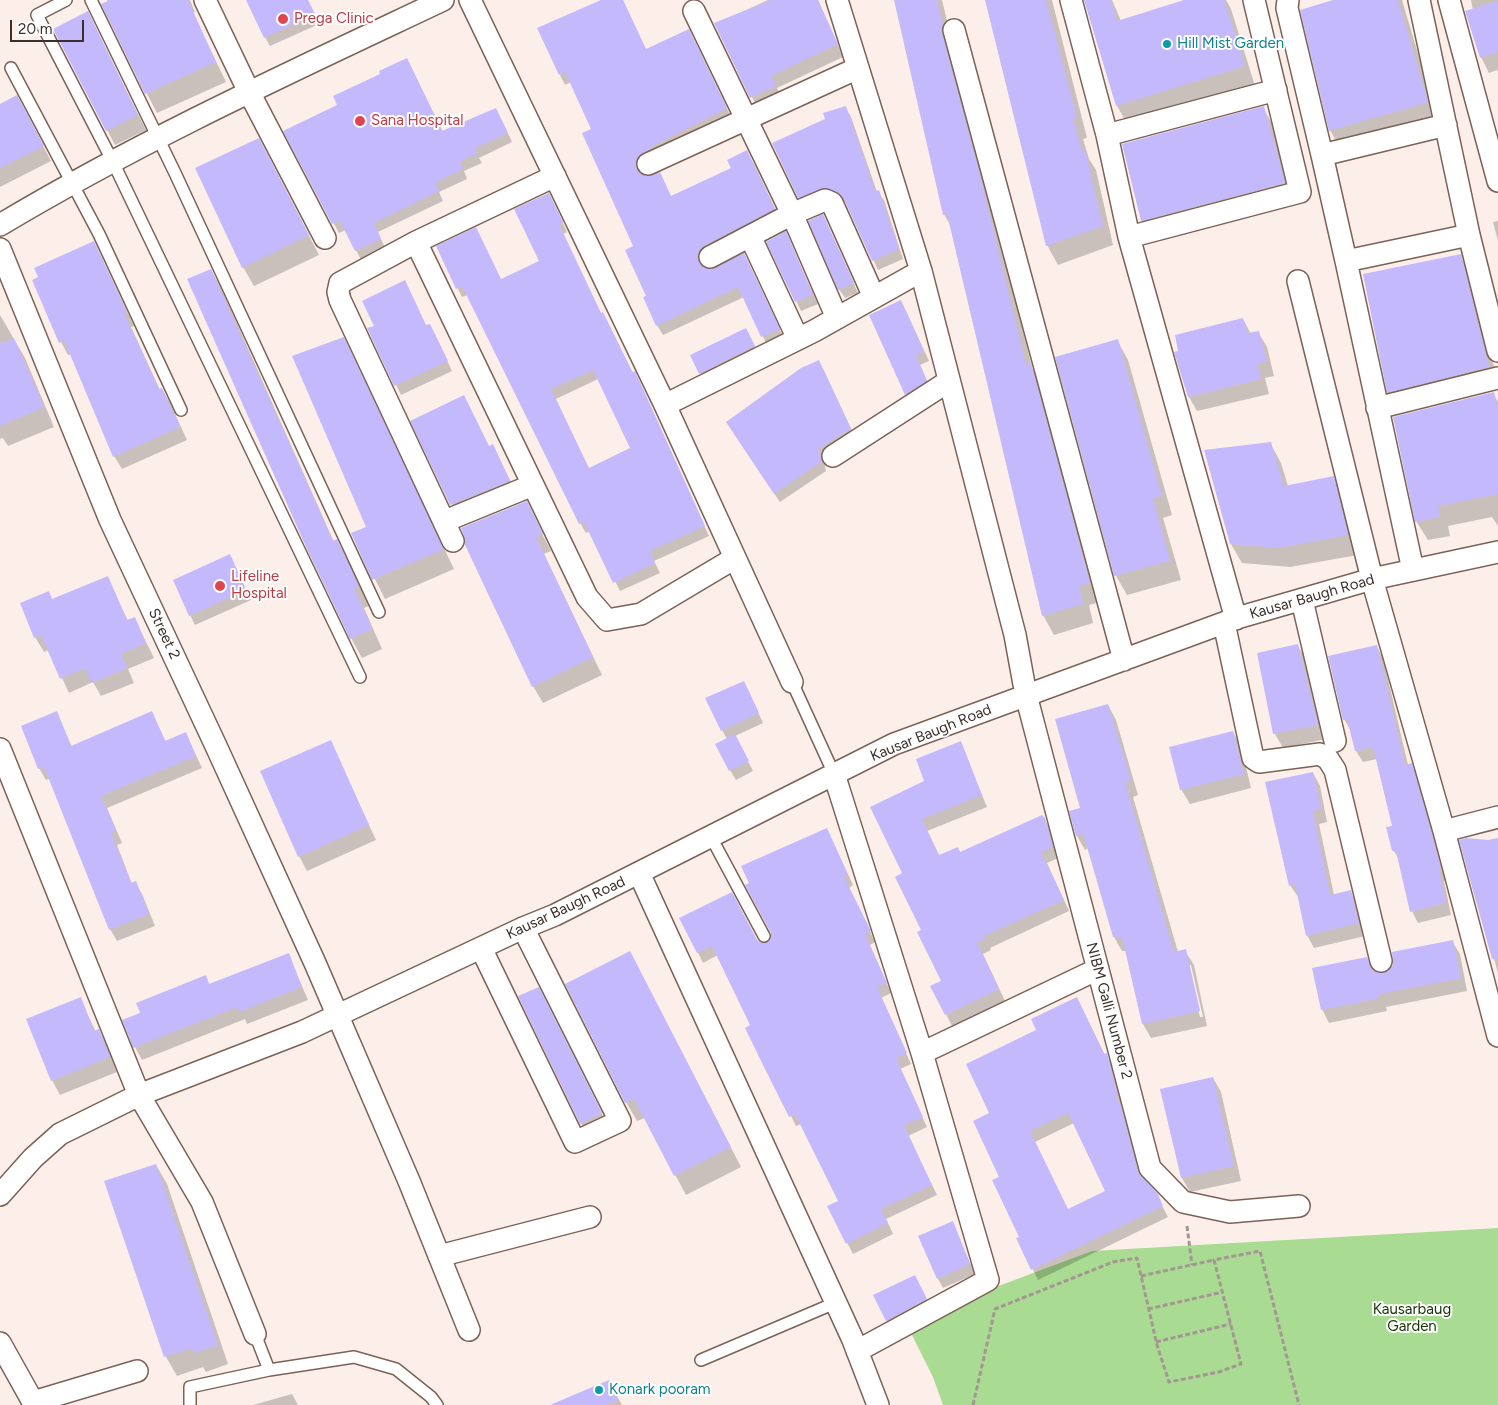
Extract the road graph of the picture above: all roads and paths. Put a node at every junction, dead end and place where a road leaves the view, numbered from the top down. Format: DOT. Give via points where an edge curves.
graph roads {
  1 [pos="66,0"];
  2 [pos="90,0"];
  3 [pos="205,0"];
  4 [pos="443,0"];
  5 [pos="470,0"];
  6 [pos="837,0"];
  7 [pos="1071,0"];
  8 [pos="1254,0"];
  9 [pos="1288,0"];
  10 [pos="1419,0"];
  11 [pos="1449,0"];
  12 [pos="694,11"];
  13 [pos="954,30"];
  14 [pos="11,68"];
  15 [pos="858,68"];
  16 [pos="1276,90"];
  17 [pos="249,92"];
  18 [pos="747,119"];
  19 [pos="1446,125"];
  20 [pos="1107,135"];
  21 [pos="158,138"];
  22 [pos="1322,155"];
  23 [pos="113,162"];
  24 [pos="648,164"];
  25 [pos="554,176"];
  26 [pos="1498,181"];
  27 [pos="73,182"];
  28 [pos="792,214"];
  29 [pos="0,225"];
  30 [pos="1469,235"];
  31 [pos="750,236"];
  32 [pos="1128,237"];
  33 [pos="325,238"];
  34 [pos="416,242"];
  35 [pos="0,249"];
  36 [pos="710,257"];
  37 [pos="1346,261"];
  38 [pos="922,271"];
  39 [pos="1298,281"];
  40 [pos="874,297"];
  41 [pos="837,318"];
  42 [pos="798,339"];
  43 [pos="1498,352"];
  44 [pos="1498,378"];
  45 [pos="949,381"];
  46 [pos="664,405"];
  47 [pos="1377,408"];
  48 [pos="181,410"];
  49 [pos="833,456"];
  50 [pos="533,485"];
  51 [pos="445,521"];
  52 [pos="453,541"];
  53 [pos="1498,552"];
  54 [pos="735,558"];
  55 [pos="1413,570"];
  56 [pos="1372,579"];
  57 [pos="1302,600"];
  58 [pos="380,612"];
  59 [pos="1230,621"];
  60 [pos="1124,660"];
  61 [pos="360,677"];
  62 [pos="792,682"];
  63 [pos="1026,695"];
  64 [pos="1335,742"];
  65 [pos="0,749"];
  66 [pos="834,774"];
  67 [pos="1498,817"];
  68 [pos="1444,831"];
  69 [pos="710,837"];
  70 [pos="639,873"];
  71 [pos="523,928"];
  72 [pos="764,936"];
  73 [pos="481,948"];
  74 [pos="1381,961"];
  75 [pos="1098,969"];
  76 [pos="338,1015"];
  77 [pos="1498,1036"];
  78 [pos="922,1053"];
  79 [pos="139,1095"];
  80 [pos="0,1195"];
  81 [pos="1183,1202"];
  82 [pos="1298,1206"];
  83 [pos="590,1217"];
  84 [pos="439,1256"];
  85 [pos="1214,1260"];
  86 [pos="1192,1265"];
  87 [pos="1141,1276"];
  88 [pos="1223,1292"];
  89 [pos="836,1303"];
  90 [pos="1148,1309"];
  91 [pos="1231,1324"];
  92 [pos="469,1330"];
  93 [pos="256,1334"];
  94 [pos="1156,1342"];
  95 [pos="0,1343"];
  96 [pos="857,1351"];
  97 [pos="701,1360"];
  98 [pos="269,1370"];
  99 [pos="137,1371"];
  100 [pos="190,1405"];
  101 [pos="437,1405"];
  102 [pos="878,1405"];
  103 [pos="973,1405"];
  104 [pos="1299,1405"];
  1 -- 23 [label="lane" via="37,15"];
  2 -- 21 [label="lane"];
  3 -- 17 [label="street"];
  4 -- 17 [label="street"];
  5 -- 25 [label="street"];
  6 -- 15 [label="street, NIBM Galli Number 2"];
  7 -- 20 [label="street"];
  8 -- 16 [label="street"];
  9 -- 22 [label="street" via="1287,8"];
  10 -- 19 [label="street"];
  11 -- 26 [label="street"];
  12 -- 18 [label="street"];
  13 -- 60 [label="street"];
  14 -- 27 [label="lane"];
  15 -- 18 [label="street"];
  15 -- 38 [label="street, NIBM Galli Number 2"];
  16 -- 20 [label="street"];
  16 -- 32 [label="street" via="1300,192"];
  17 -- 21 [label="street"];
  17 -- 33 [label="street"];
  18 -- 24 [label="street"];
  18 -- 28 [label="street"];
  19 -- 22 [label="street"];
  19 -- 30 [label="street"];
  20 -- 32 [label="street"];
  21 -- 23 [label="street"];
  21 -- 58 [label="lane"];
  22 -- 37 [label="street"];
  23 -- 27 [label="street"];
  23 -- 61 [label="lane"];
  25 -- 34 [label="street"];
  25 -- 46 [label="street"];
  27 -- 29 [label="street"];
  27 -- 48 [label="lane"];
  28 -- 31 [label="street"];
  28 -- 40 [label="street" via="825,200 832,203"];
  28 -- 41 [label="street"];
  30 -- 37 [label="street"];
  30 -- 43 [label="street"];
  31 -- 36 [label="street"];
  31 -- 42 [label="street"];
  32 -- 59 [label="street"];
  34 -- 50 [label="street"];
  34 -- 51 [label="street" via="340,284 338,292"];
  35 -- 76 [label="street, Street 2" via="110,520"];
  37 -- 47 [label="street"];
  38 -- 40 [label="street"];
  38 -- 45 [label="street, NIBM Galli Number 2"];
  39 -- 56 [label="street"];
  40 -- 41 [label="street"];
  41 -- 42 [label="street"];
  42 -- 46 [label="street"];
  44 -- 47 [label="street"];
  45 -- 49 [label="street"];
  45 -- 63 [label="street, NIBM Galli Number 2" via="1015,635"];
  46 -- 54 [label="street"];
  47 -- 55 [label="street"];
  50 -- 51 [label="street"];
  50 -- 54 [label="street" via="587,597 607,620 641,614"];
  51 -- 52 [label="street"];
  53 -- 55 [label="street, Kausar Baugh Road"];
  54 -- 62 [label="street"];
  55 -- 56 [label="street, Kausar Baugh Road"];
  56 -- 57 [label="street, Kausar Baugh Road"];
  56 -- 68 [label="street"];
  57 -- 59 [label="street, Kausar Baugh Road"];
  57 -- 64 [label="street"];
  59 -- 60 [label="street, Kausar Baugh Road"];
  59 -- 74 [label="street" via="1253,758 1259,762 1320,754 1335,770"];
  60 -- 63 [label="street, Kausar Baugh Road"];
  62 -- 66 [label="lane"];
  63 -- 66 [label="street, Kausar Baugh Road" via="894,744"];
  63 -- 75 [label="street, NIBM Galli Number 2"];
  65 -- 79 [label="street"];
  66 -- 69 [label="street, Kausar Baugh Road"];
  66 -- 78 [label="street"];
  67 -- 68 [label="street"];
  68 -- 77 [label="street"];
  69 -- 70 [label="street, Kausar Baugh Road"];
  69 -- 72 [label="lane"];
  70 -- 71 [label="street, Kausar Baugh Road"];
  70 -- 89 [label="street"];
  71 -- 73 [label="street, Kausar Baugh Road"];
  71 -- 73 [label="street" via="620,1121 575,1142"];
  73 -- 76 [label="street, Kausar Baugh Road"];
  75 -- 78 [label="street"];
  75 -- 81 [label="street, NIBM Galli Number 2" via="1150,1168"];
  76 -- 79 [label="street, Kausar Baugh Road"];
  76 -- 84 [label="street, Street 2"];
  78 -- 96 [label="street" via="988,1280"];
  79 -- 80 [label="street, Kausar Baugh Road" via="60,1134 32,1158"];
  79 -- 93 [label="street" via="202,1202"];
  81 -- 82 [label="street" via="1230,1212"];
  81 -- 86 [label="path"];
  83 -- 84 [label="street"];
  84 -- 92 [label="street, Street 2"];
  85 -- 86 [label="path"];
  85 -- 88 [label="path"];
  85 -- 104 [label="path" via="1260,1251"];
  86 -- 87 [label="path"];
  87 -- 90 [label="path"];
  87 -- 103 [label="path" via="1137,1258 1113,1262 994,1309"];
  88 -- 90 [label="path"];
  88 -- 91 [label="path"];
  89 -- 96 [label="street"];
  89 -- 97 [label="lane"];
  90 -- 94 [label="path"];
  91 -- 94 [label="path"];
  91 -- 94 [label="path" via="1241,1364 1219,1372 1169,1382"];
  93 -- 98 [label="lane"];
  95 -- 99 [label="street" via="33,1402"];
  96 -- 102 [label="street"];
  98 -- 100 [label="lane" via="190,1388"];
  98 -- 101 [label="lane" via="354,1357 396,1369 432,1397"];
}
